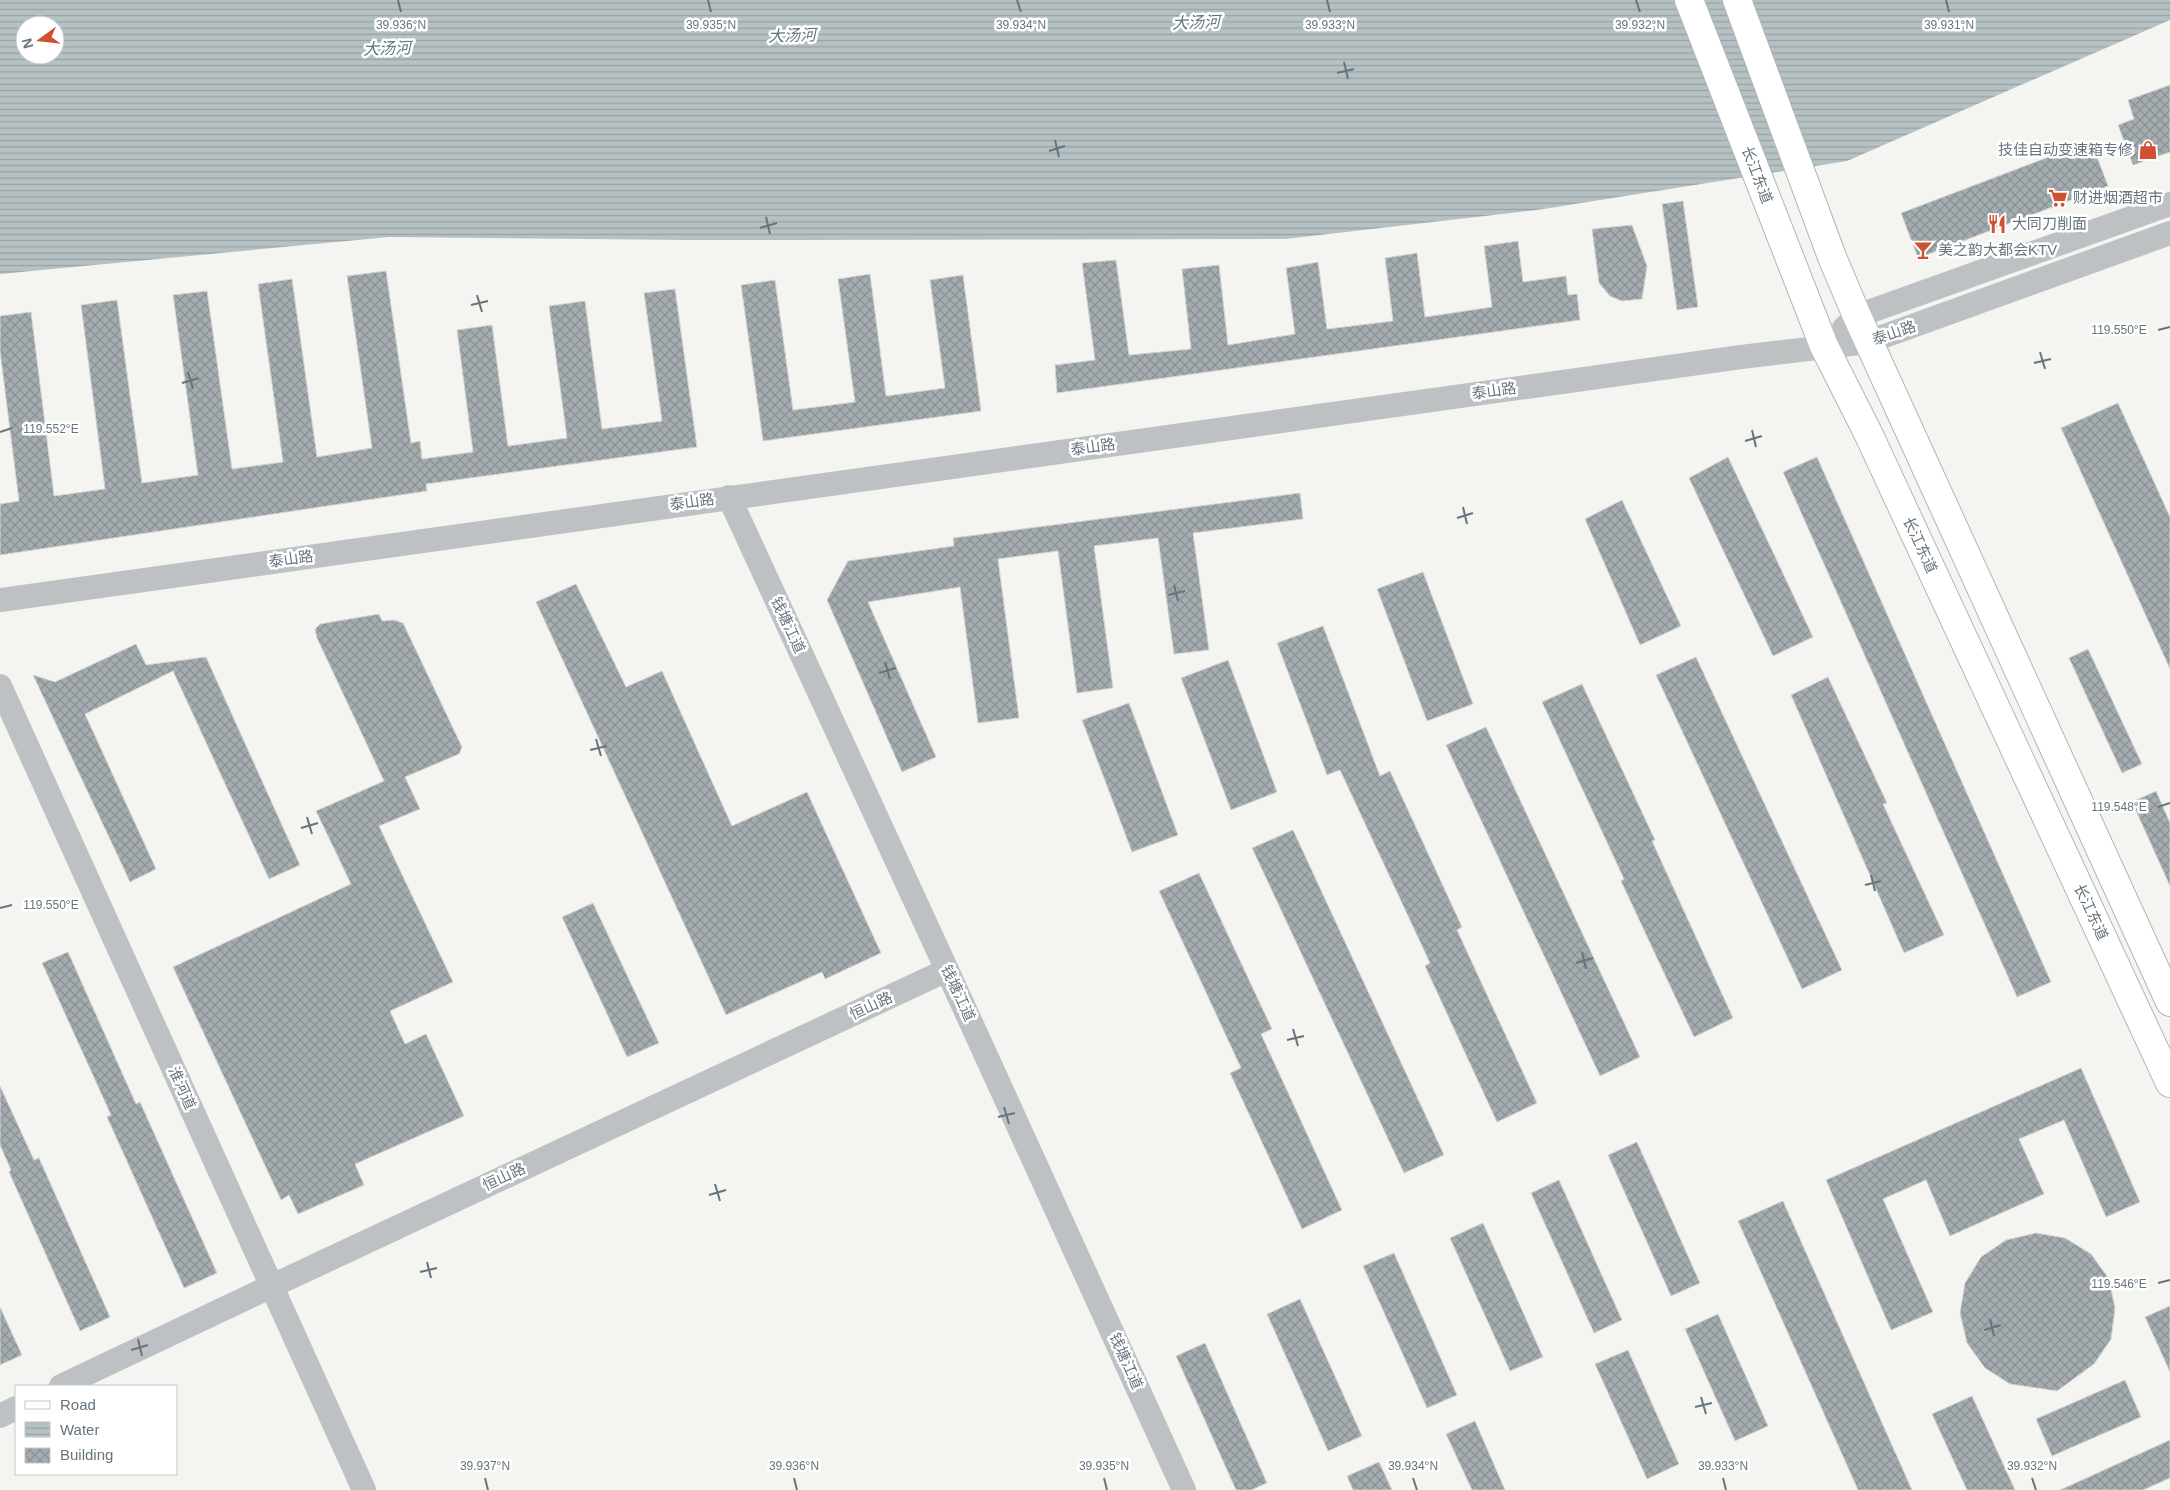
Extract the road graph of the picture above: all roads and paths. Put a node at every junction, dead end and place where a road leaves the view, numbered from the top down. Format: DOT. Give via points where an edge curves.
graph roads {
  1 [pos="1688,0"];
  2 [pos="1737,0"];
  3 [pos="2170,204"];
  4 [pos="2170,233"];
  5 [pos="1857,316"];
  6 [pos="1868,342"];
  7 [pos="1824,346"];
  8 [pos="729,497"];
  9 [pos="0,600"];
  10 [pos="0,686"];
  11 [pos="948,970"];
  12 [pos="2170,1002"];
  13 [pos="2170,1083"];
  14 [pos="272,1286"];
  15 [pos="63,1385"];
  16 [pos="15,1408"];
  17 [pos="0,1416"];
  18 [pos="364,1490"];
  19 [pos="1184,1490"];
  1 -- 7 [label="main road, 长江东道"];
  2 -- 5 [label="main road"];
  3 -- 5 [label="street"];
  4 -- 6 [label="street, 泰山路"];
  5 -- 6 [label="main road"];
  5 -- 7 [label="street"];
  6 -- 7 [label="street, 泰山路"];
  6 -- 12 [label="main road"];
  7 -- 8 [label="street, 泰山路"];
  7 -- 13 [label="main road, 长江东道" via="1889,478"];
  8 -- 9 [label="street, 泰山路"];
  8 -- 11 [label="street, 钱塘江道"];
  10 -- 14 [label="street, 淮河道"];
  11 -- 14 [label="street, 恒山路"];
  11 -- 19 [label="street, 钱塘江道"];
  14 -- 15 [label="street, 恒山路"];
  14 -- 18 [label="street, 淮河道"];
  16 -- 17 [label="street"];
}
